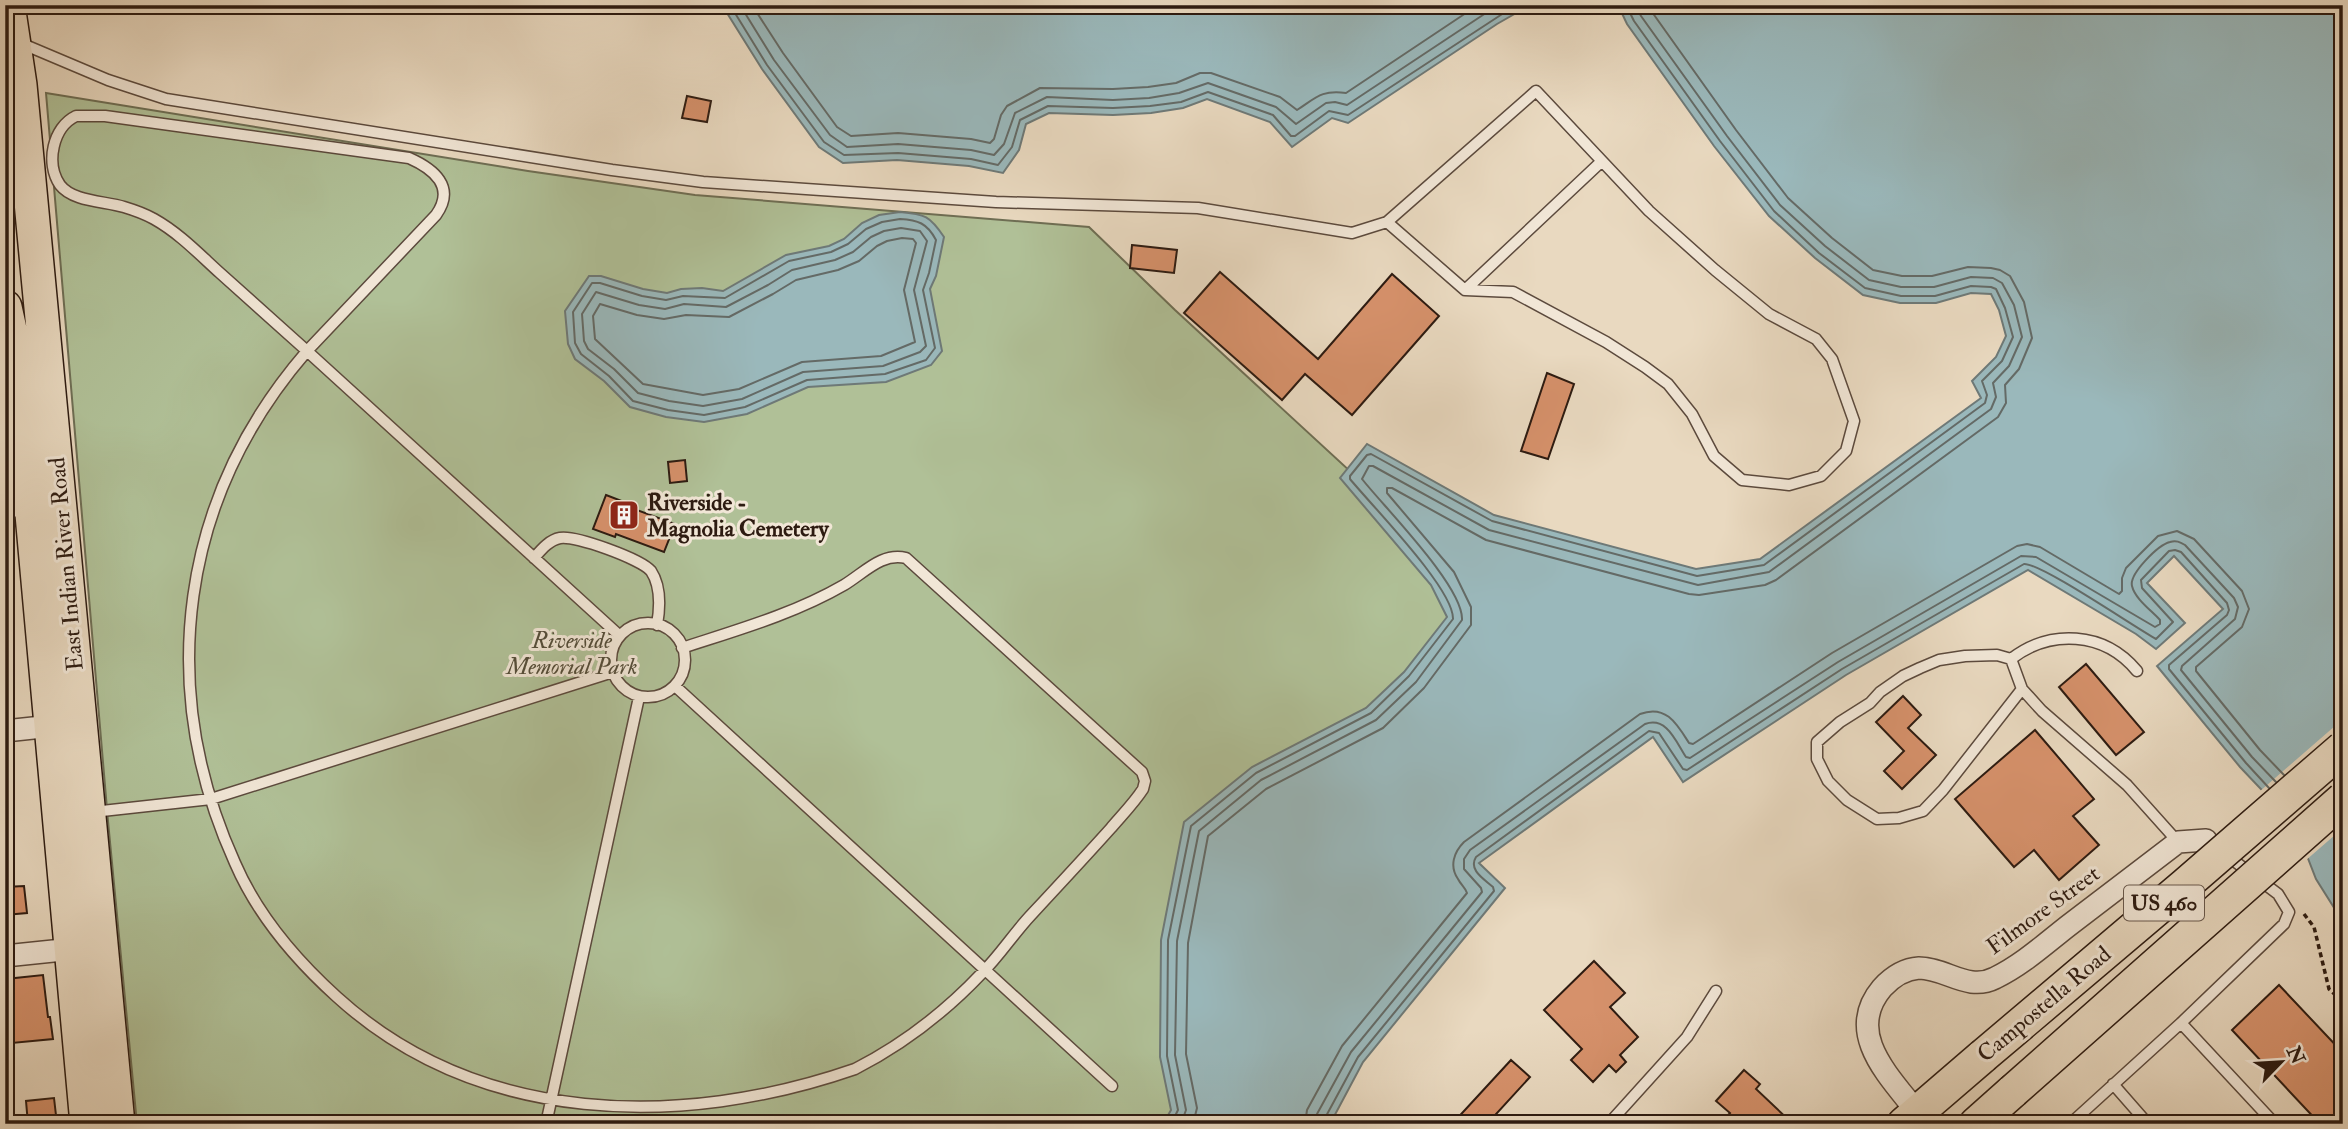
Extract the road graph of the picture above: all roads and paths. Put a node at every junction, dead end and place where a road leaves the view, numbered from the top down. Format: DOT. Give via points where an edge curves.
graph roads {
  1 [pos="8,5"];
  2 [pos="10,39"];
  3 [pos="1602,161"];
  4 [pos="1387,222"];
  5 [pos="1465,290"];
  6 [pos="5,307"];
  7 [pos="307,351"];
  8 [pos="32,504"];
  9 [pos="534,558"];
  10 [pos="657,625"];
  11 [pos="620,636"];
  12 [pos="682,648"];
  13 [pos="2011,659"];
  14 [pos="2137,671"];
  15 [pos="612,673"];
  16 [pos="675,686"];
  17 [pos="2022,689"];
  18 [pos="639,697"];
  19 [pos="66,724"];
  20 [pos="5,731"];
  21 [pos="2343,748"];
  22 [pos="211,799"];
  23 [pos="2343,799"];
  24 [pos="89,813"];
  25 [pos="2206,840"];
  26 [pos="2178,842"];
  27 [pos="2299,907"];
  28 [pos="86,948"];
  29 [pos="5,956"];
  30 [pos="986,969"];
  31 [pos="1716,991"];
  32 [pos="2343,1002"];
  33 [pos="2181,1023"];
  34 [pos="2113,1084"];
  35 [pos="1112,1086"];
  36 [pos="550,1108"];
  37 [pos="715,1114"];
  38 [pos="605,1116"];
  39 [pos="642,1118"];
  40 [pos="654,1118"];
  41 [pos="1910,1118"];
  42 [pos="87,1124"];
  43 [pos="118,1124"];
  44 [pos="546,1124"];
  45 [pos="1617,1124"];
  46 [pos="1976,1124"];
  47 [pos="2070,1124"];
  48 [pos="2148,1124"];
  49 [pos="2275,1124"];
  1 -- 2 [label="main road, East Indian River Road"];
  2 -- 4 [label="lane" via="166,99 612,170 703,182 918,197 1198,208 1352,233"];
  2 -- 8 [label="main road, East Indian River Road"];
  3 -- 4 [label="lane" via="1536,91"];
  3 -- 5 [label="lane"];
  3 -- 5 [label="lane" via="1648,211 1715,270 1769,314 1816,340 1832,359 1854,421 1846,451 1821,476 1789,485 1742,480 1714,456 1692,414 1668,384 1645,367 1513,292"];
  4 -- 5 [label="lane"];
  6 -- 8 [label="main road, East Indian River Road" via="19,370"];
  7 -- 7 [label="lane" via="177,234 152,218 71,195 62,187 54,166 54,147 66,120 106,116 409,158 427,166 443,189 440,209"];
  7 -- 9 [label="lane"];
  7 -- 22 [label="lane" via="283,379 239,449 222,485 194,581 191,690"];
  8 -- 19 [label="main road, East Indian River Road"];
  9 -- 10 [label="lane" via="558,538 571,538 636,559 652,573 658,590"];
  9 -- 11 [label="lane"];
  10 -- 11 [label="lane" via="637,625"];
  10 -- 12 [label="lane" via="677,638"];
  11 -- 15 [label="lane" via="611,653"];
  12 -- 16 [label="lane" via="684,668"];
  12 -- 30 [label="lane" via="810,602 886,557 906,558 1142,772 1145,781 1140,794"];
  13 -- 14 [label="lane" via="2045,640 2069,638 2108,648"];
  13 -- 17 [label="lane"];
  13 -- 17 [label="lane" via="1965,656 1940,660 1903,676 1817,742 1817,759 1828,781 1877,819 1923,811"];
  15 -- 18 [label="lane" via="618,684"];
  15 -- 22 [label="lane"];
  16 -- 18 [label="lane" via="664,694"];
  16 -- 30 [label="lane"];
  17 -- 26 [label="lane" via="2127,785"];
  18 -- 36 [label="lane"];
  19 -- 20 [label="street"];
  19 -- 24 [label="main road, East Indian River Road"];
  19 -- 28 [label="main road, East Indian River Road"];
  21 -- 41 [label="main road, Campostella Road / US 460, bridge"];
  22 -- 24 [label="lane"];
  22 -- 36 [label="lane" via="235,865 257,903 289,948 330,990 383,1035 431,1065 472,1085"];
  23 -- 46 [label="main road, Campostella Road / US 460, bridge"];
  24 -- 28 [label="main road, East Indian River Road"];
  25 -- 26 [label="street"];
  25 -- 33 [label="lane" via="2278,894 2289,912 2284,923"];
  26 -- 41 [label="street, Filmore Street" via="2019,964 1984,984 1918,968 1889,980 1870,1009 1867,1030 1871,1047"];
  27 -- 32 [label="path" via="2314,927 2329,989"];
  28 -- 29 [label="street"];
  28 -- 42 [label="main road, East Indian River Road"];
  28 -- 43 [label="main road, East Indian River Road"];
  30 -- 35 [label="lane"];
  30 -- 37 [label="lane" via="929,1021 855,1069 805,1090"];
  31 -- 45 [label="lane" via="1687,1037 1612,1120"];
  33 -- 34 [label="lane"];
  33 -- 49 [label="lane"];
  34 -- 47 [label="lane"];
  34 -- 48 [label="lane"];
  36 -- 38 [label="lane"];
  36 -- 44 [label="lane"];
  39 -- 40 [label="lane"];
}
